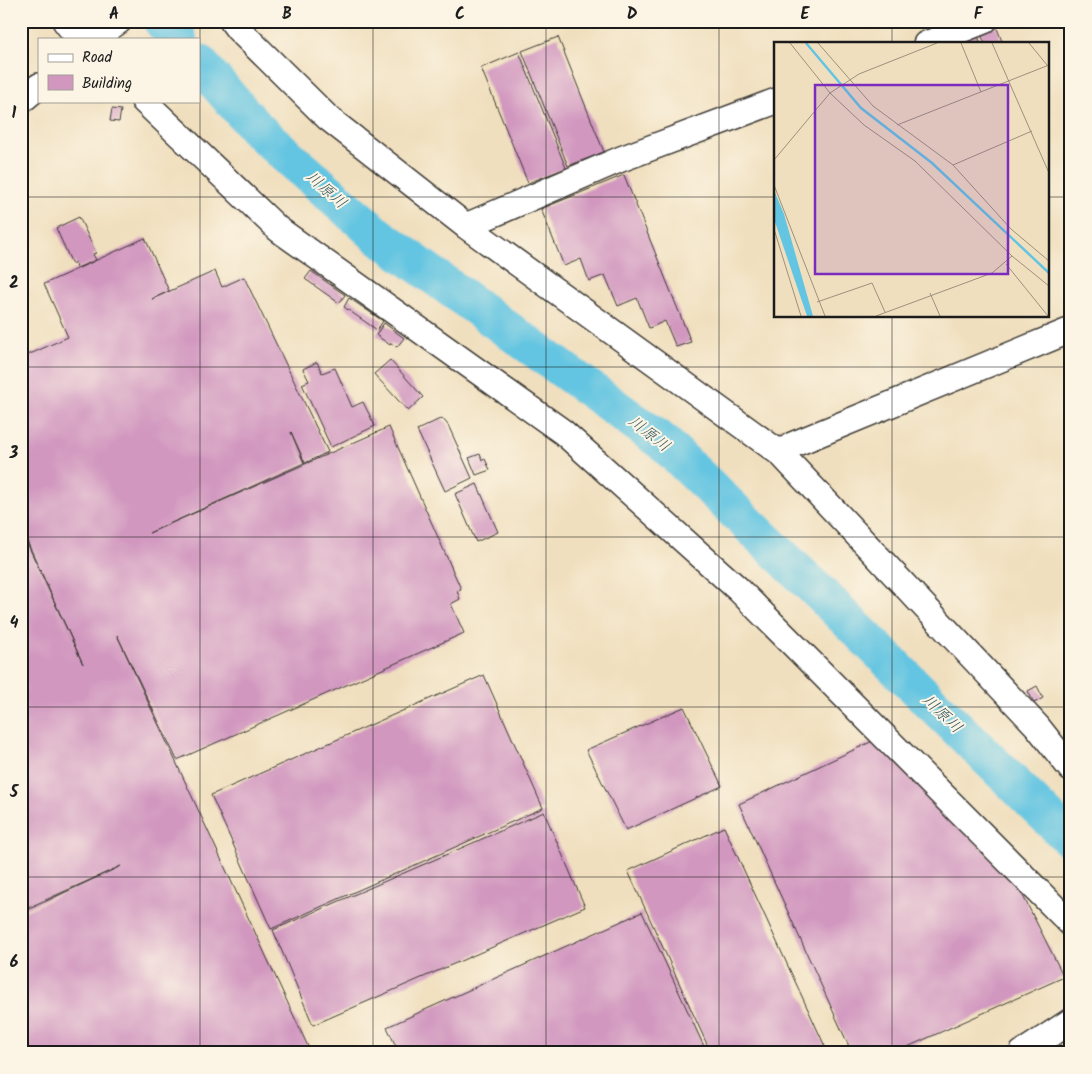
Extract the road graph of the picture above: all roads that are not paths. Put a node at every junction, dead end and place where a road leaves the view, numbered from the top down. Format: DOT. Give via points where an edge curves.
graph roads {
  1 [pos="65,21"];
  2 [pos="119,21"];
  3 [pos="232,21"];
  4 [pos="984,21"];
  5 [pos="934,34"];
  6 [pos="78,38"];
  7 [pos="95,38"];
  8 [pos="38,87"];
  9 [pos="21,101"];
  10 [pos="145,102"];
  11 [pos="774,102"];
  12 [pos="466,226"];
  13 [pos="1071,330"];
  14 [pos="781,454"];
  15 [pos="1071,769"];
  16 [pos="1071,924"];
  17 [pos="1071,1021"];
  18 [pos="1022,1053"];
  1 -- 6 [label="street"];
  2 -- 7 [label="street"];
  3 -- 12 [label="street" via="328,118"];
  4 -- 5 [label="street"];
  8 -- 9 [label="street"];
  10 -- 16 [label="street" via="278,229 563,432 738,589"];
  11 -- 12 [label="street" via="621,159"];
  12 -- 14 [label="street"];
  13 -- 14 [label="street" via="792,445"];
  14 -- 15 [label="street" via="1037,726"];
  17 -- 18 [label="street"];
}
